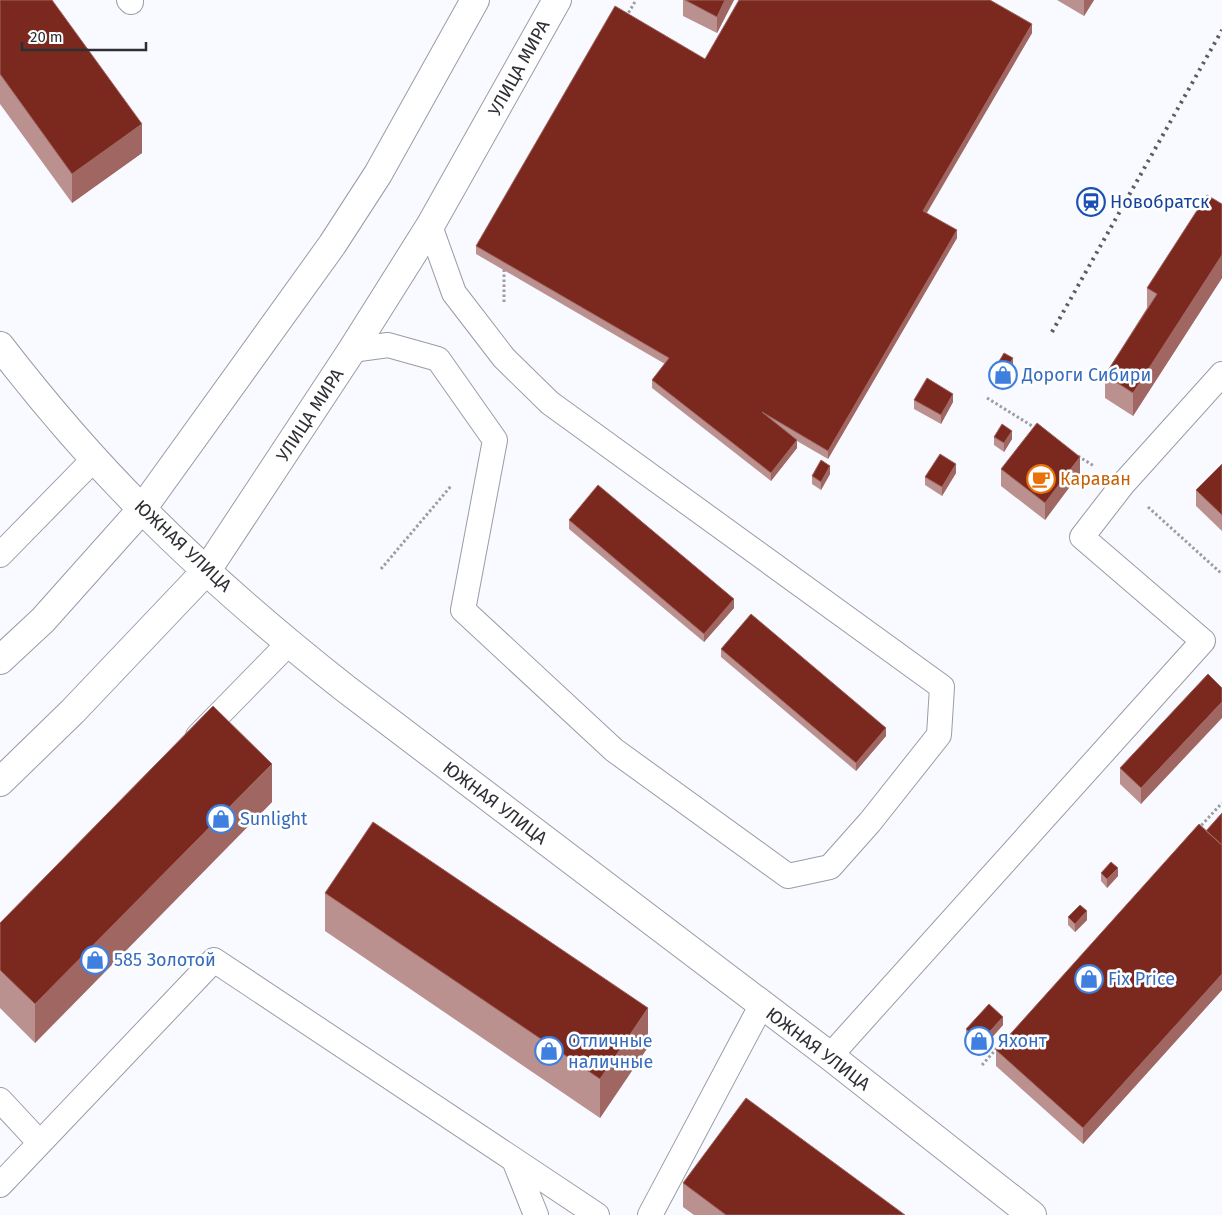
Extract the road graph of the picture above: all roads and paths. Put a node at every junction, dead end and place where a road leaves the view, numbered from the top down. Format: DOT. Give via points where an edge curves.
graph roads {
  1 [pos="475,0"];
  2 [pos="557,0"];
  3 [pos="636,0"];
  4 [pos="621,26"];
  5 [pos="430,226"];
  6 [pos="504,259"];
  7 [pos="0,346"];
  8 [pos="352,350"];
  9 [pos="504,358"];
  10 [pos="1222,374"];
  11 [pos="94,459"];
  12 [pos="451,486"];
  13 [pos="142,509"];
  14 [pos="0,555"];
  15 [pos="382,569"];
  16 [pos="207,570"];
  17 [pos="289,643"];
  18 [pos="0,660"];
  19 [pos="186,749"];
  20 [pos="0,782"];
  21 [pos="1222,803"];
  22 [pos="1195,832"];
  23 [pos="761,1006"];
  24 [pos="1002,1044"];
  25 [pos="830,1056"];
  26 [pos="982,1065"];
  27 [pos="0,1100"];
  28 [pos="40,1143"];
  29 [pos="514,1160"];
  30 [pos="0,1185"];
  31 [pos="536,1215"];
  32 [pos="597,1215"];
  33 [pos="650,1215"];
  34 [pos="1032,1215"];
  1 -- 13 [label="street" via="378,174 332,245"];
  2 -- 5 [label="street, УЛИЦА МИРА"];
  3 -- 4 [label="path"];
  5 -- 8 [label="street, УЛИЦА МИРА"];
  5 -- 9 [label="lane" via="454,292"];
  6 -- 9 [label="path"];
  7 -- 11 [label="street, ЮЖНАЯ УЛИЦА"];
  8 -- 9 [label="lane" via="388,345 438,359 495,440 463,610 614,750 788,876 830,867 939,735 942,688 550,403"];
  8 -- 16 [label="street, УЛИЦА МИРА"];
  10 -- 25 [label="lane" via="1123,484 1082,537 1203,641"];
  11 -- 13 [label="street, ЮЖНАЯ УЛИЦА"];
  11 -- 14 [label="lane"];
  12 -- 15 [label="path"];
  13 -- 16 [label="street, ЮЖНАЯ УЛИЦА"];
  13 -- 18 [label="street" via="42,620"];
  16 -- 17 [label="street, ЮЖНАЯ УЛИЦА"];
  16 -- 20 [label="street, УЛИЦА МИРА" via="73,711"];
  17 -- 19 [label="lane"];
  17 -- 23 [label="street, ЮЖНАЯ УЛИЦА"];
  21 -- 22 [label="path"];
  23 -- 25 [label="street, ЮЖНАЯ УЛИЦА"];
  23 -- 33 [label="lane"];
  24 -- 26 [label="path"];
  25 -- 34 [label="street, ЮЖНАЯ УЛИЦА"];
  27 -- 28 [label="lane"];
  28 -- 29 [label="lane" via="214,960"];
  28 -- 30 [label="lane"];
  29 -- 31 [label="lane"];
  29 -- 32 [label="lane"];
}
